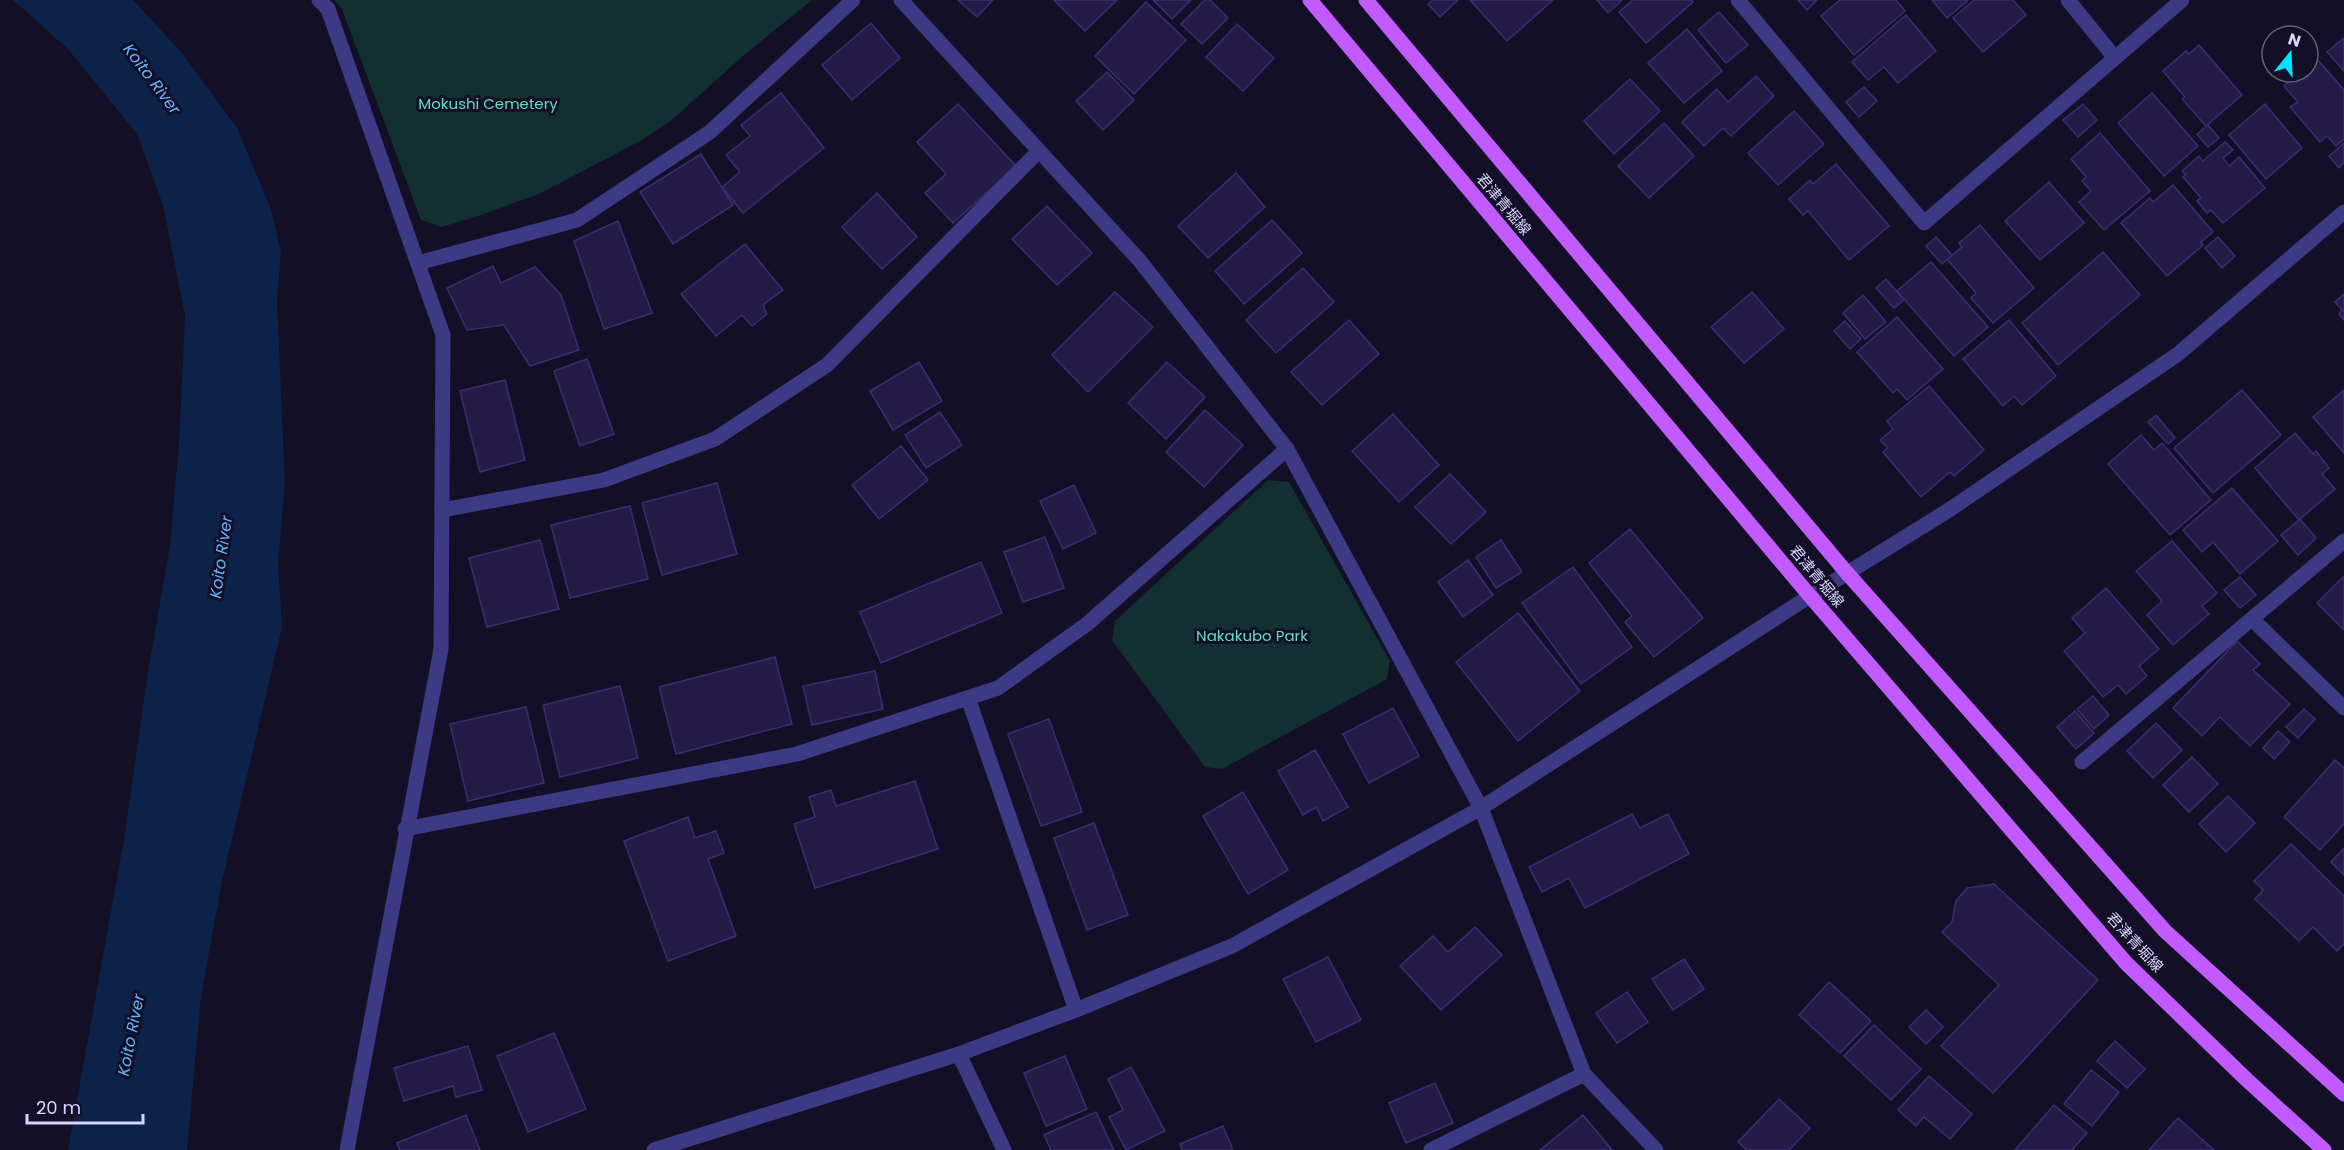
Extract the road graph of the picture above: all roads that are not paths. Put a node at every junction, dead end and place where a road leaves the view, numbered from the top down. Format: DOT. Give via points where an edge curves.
graph roads {
  1 [pos="320,0"];
  2 [pos="853,0"];
  3 [pos="901,0"];
  4 [pos="1310,0"];
  5 [pos="1366,0"];
  6 [pos="1738,0"];
  7 [pos="2068,0"];
  8 [pos="2182,0"];
  9 [pos="2115,58"];
  10 [pos="1039,152"];
  11 [pos="2344,212"];
  12 [pos="418,263"];
  13 [pos="1287,449"];
  14 [pos="442,510"];
  15 [pos="2344,541"];
  16 [pos="1847,573"];
  17 [pos="1810,596"];
  18 [pos="2252,618"];
  19 [pos="968,698"];
  20 [pos="2344,708"];
  21 [pos="2082,762"];
  22 [pos="1481,808"];
  23 [pos="405,829"];
  24 [pos="1076,1010"];
  25 [pos="958,1054"];
  26 [pos="1584,1074"];
  27 [pos="2344,1094"];
  28 [pos="347,1150"];
  29 [pos="654,1150"];
  30 [pos="1004,1150"];
  31 [pos="1431,1150"];
  32 [pos="1656,1150"];
  33 [pos="2324,1150"];
  1 -- 12 [label="street" via="328,9"];
  2 -- 12 [label="street" via="710,132 578,220"];
  3 -- 10 [label="street"];
  4 -- 17 [label="main road, 君津青堀線"];
  5 -- 16 [label="main road, 君津青堀線"];
  6 -- 9 [label="street" via="1924,223"];
  7 -- 9 [label="street"];
  8 -- 9 [label="street"];
  10 -- 13 [label="street" via="1140,261"];
  10 -- 14 [label="street" via="827,365 715,439 604,480"];
  11 -- 16 [label="street" via="2178,354 1949,510"];
  12 -- 14 [label="street" via="443,335"];
  13 -- 19 [label="street" via="1087,624 998,688"];
  13 -- 22 [label="street"];
  14 -- 23 [label="street" via="441,649"];
  15 -- 18 [label="street"];
  16 -- 17 [label="street"];
  16 -- 27 [label="main road, 君津青堀線" via="2165,931"];
  17 -- 22 [label="street"];
  17 -- 33 [label="main road, 君津青堀線" via="2127,963"];
  18 -- 20 [label="street"];
  18 -- 21 [label="street"];
  19 -- 23 [label="street" via="797,754"];
  19 -- 24 [label="street"];
  22 -- 24 [label="street" via="1232,946"];
  22 -- 26 [label="street"];
  23 -- 28 [label="street"];
  24 -- 25 [label="street"];
  25 -- 29 [label="street"];
  25 -- 30 [label="street"];
  26 -- 31 [label="street"];
  26 -- 32 [label="street"];
}
